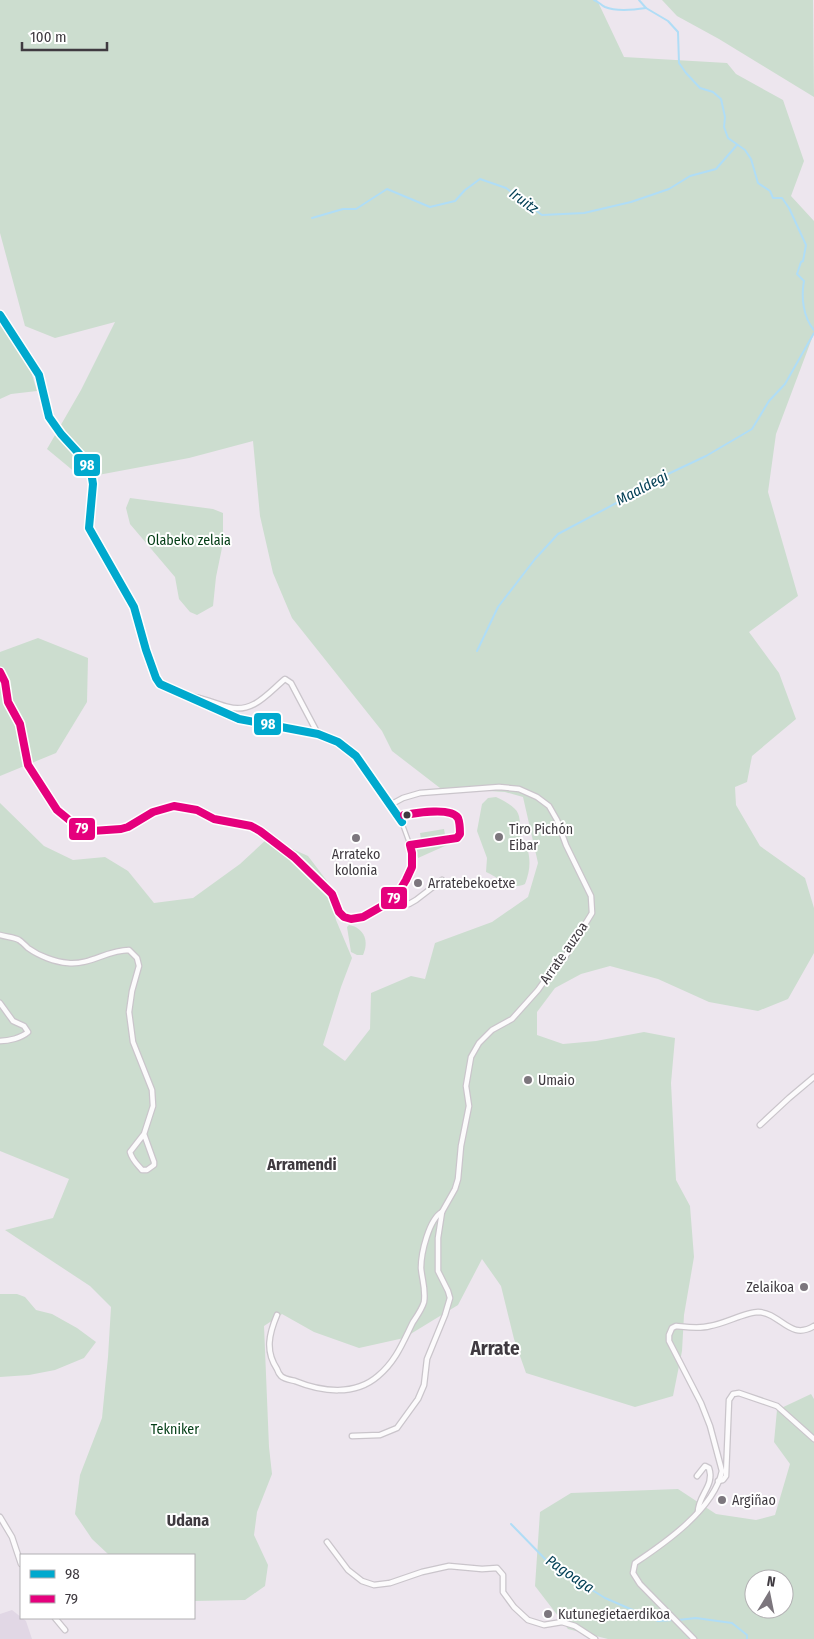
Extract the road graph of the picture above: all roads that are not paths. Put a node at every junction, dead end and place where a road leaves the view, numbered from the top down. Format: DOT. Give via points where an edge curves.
graph roads {
  1 [pos="0,315"];
  2 [pos="0,672"];
  3 [pos="188,697"];
  4 [pos="318,734"];
  5 [pos="390,805"];
  6 [pos="398,816"];
  7 [pos="402,823"];
  8 [pos="410,845"];
  9 [pos="442,880"];
  10 [pos="397,898"];
  11 [pos="0,935"];
  12 [pos="0,1003"];
  13 [pos="0,1041"];
  14 [pos="814,1077"];
  15 [pos="760,1125"];
  16 [pos="144,1134"];
  17 [pos="442,1212"];
  18 [pos="277,1315"];
  19 [pos="814,1326"];
  20 [pos="352,1436"];
  21 [pos="814,1439"];
  22 [pos="697,1476"];
  23 [pos="718,1481"];
  24 [pos="698,1512"];
  25 [pos="0,1517"];
  26 [pos="327,1542"];
  27 [pos="20,1561"];
  28 [pos="56,1619"];
  29 [pos="65,1630"];
  30 [pos="595,1639"];
  31 [pos="694,1639"];
  1 -- 3 [label="street" via="39,375 49,417 91,472 89,528 134,607 156,678 166,688"];
  2 -- 10 [label="street" via="8,702 20,724 28,765 57,810 78,828 92,831 121,829 160,809 188,808 214,819 260,831 328,889 338,912 344,917 351,920 363,917"];
  3 -- 4 [label="street" via="239,719"];
  3 -- 4 [label="street" via="228,708 245,709 258,703 285,678 291,683"];
  4 -- 5 [label="street" via="338,742 356,756"];
  5 -- 6 [label="street"];
  5 -- 17 [label="street, Arrate auzoa" via="420,793 499,787 519,789 537,797 549,806 557,820 591,896 592,913 565,957 512,1019 492,1030 471,1057 466,1086 469,1106 458,1179"];
  6 -- 7 [label="street"];
  6 -- 8 [label="street" via="441,812 457,817 460,834 456,838"];
  7 -- 8 [label="street"];
  8 -- 10 [label="street" via="412,867"];
  9 -- 10 [label="street" via="409,904 401,904"];
  11 -- 16 [label="street" via="20,940 47,958 66,963 81,963 118,950 129,950 137,958 139,966 129,1012 133,1042 152,1090 153,1106"];
  12 -- 13 [label="street" via="13,1022 24,1026 28,1032"];
  14 -- 15 [label="street"];
  16 -- 16 [label="street" via="154,1165 147,1170 142,1170 130,1152"];
  17 -- 18 [label="street, Arrate auzoa" via="431,1226 424,1245 421,1268 424,1303 393,1361 377,1377 356,1387 336,1391 281,1376 268,1347"];
  17 -- 20 [label="street, Arrate auzoa" via="437,1262 450,1298 427,1359 418,1399 397,1428 380,1435"];
  19 -- 23 [label="street" via="805,1332 794,1330 770,1314 757,1312 709,1327 672,1328 669,1335 672,1348 710,1426 722,1471"];
  21 -- 23 [label="street" via="777,1406 739,1393 733,1394 728,1400 726,1476"];
  22 -- 24 [label="street" via="705,1466 709,1468 708,1487"];
  23 -- 24 [label="street" via="707,1503"];
  24 -- 31 [label="street" via="668,1541 635,1563 633,1570 640,1584"];
  25 -- 27 [label="street"];
  26 -- 30 [label="street" via="348,1570 362,1581 374,1584 390,1584 449,1566 497,1568 503,1575 503,1592 528,1620 544,1625 562,1622"];
  28 -- 29 [label="street"];
}
